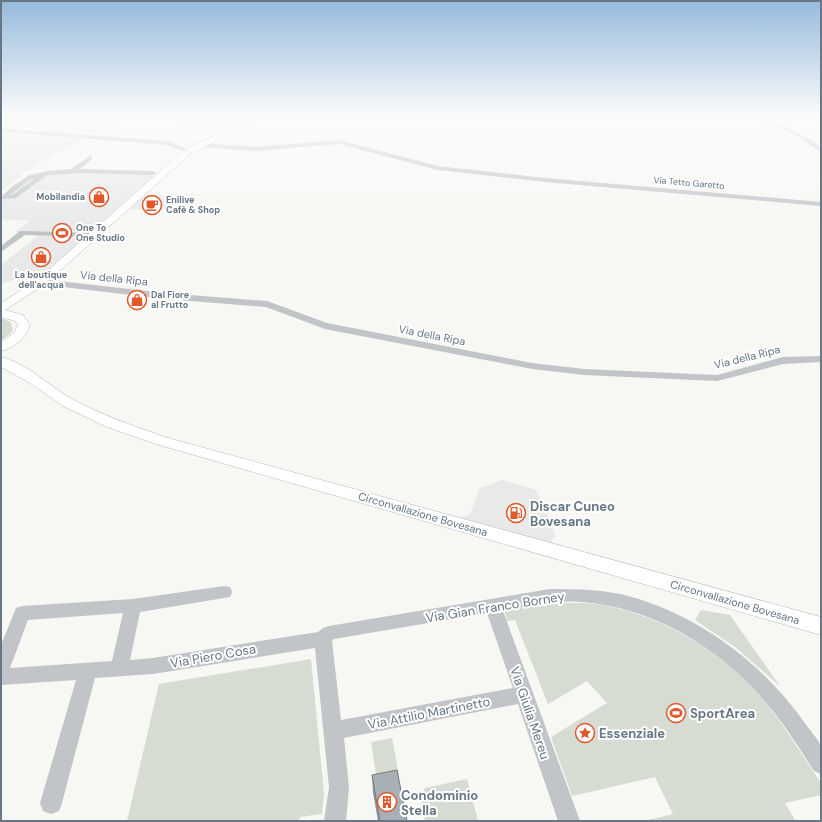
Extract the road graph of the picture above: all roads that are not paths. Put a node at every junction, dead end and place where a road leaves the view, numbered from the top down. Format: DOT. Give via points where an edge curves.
graph roads {
  1 [pos="179,155"];
  2 [pos="384,155"];
  3 [pos="90,158"];
  4 [pos="72,172"];
  5 [pos="44,174"];
  6 [pos="158,174"];
  7 [pos="821,204"];
  8 [pos="94,235"];
  9 [pos="1,250"];
  10 [pos="38,285"];
  11 [pos="1,308"];
  12 [pos="1,313"];
  13 [pos="14,315"];
  14 [pos="6,344"];
  15 [pos="821,359"];
  16 [pos="1,361"];
  17 [pos="35,380"];
  18 [pos="224,592"];
  19 [pos="133,606"];
  20 [pos="493,606"];
  21 [pos="821,626"];
  22 [pos="314,640"];
  23 [pos="1,668"];
  24 [pos="119,669"];
  25 [pos="88,671"];
  26 [pos="1,677"];
  27 [pos="524,694"];
  28 [pos="333,731"];
  29 [pos="821,764"];
  30 [pos="51,803"];
  31 [pos="335,821"];
  32 [pos="569,821"];
  1 -- 6 [label="main road"];
  2 -- 7 [label="street, Via Tetto Garetto" via="438,168 552,181"];
  3 -- 4 [label="street"];
  4 -- 5 [label="street"];
  4 -- 6 [label="street"];
  5 -- 5 [label="street" via="30,177 4,197 14,198"];
  6 -- 8 [label="main road"];
  8 -- 9 [label="street" via="23,233"];
  8 -- 10 [label="main road"];
  10 -- 11 [label="main road"];
  10 -- 13 [label="main road" via="18,306"];
  10 -- 15 [label="street, Via della Ripa" via="267,304 325,326 565,371 717,378 777,362"];
  12 -- 13 [label="main road"];
  13 -- 14 [label="main road" via="22,320 23,330"];
  14 -- 17 [label="main road, Circonvallazione Bovesana" via="12,357"];
  16 -- 17 [label="main road, Circonvallazione Bovesana"];
  17 -- 21 [label="main road, Circonvallazione Bovesana" via="68,403 112,424 162,440"];
  18 -- 19 [label="street"];
  19 -- 23 [label="street" via="22,613"];
  19 -- 24 [label="street"];
  20 -- 22 [label="street, Via Gian Franco Borney" via="329,633"];
  20 -- 27 [label="street, Via Giulia Mereu"];
  20 -- 29 [label="street, Via Gian Franco Borney" via="550,596 581,595 647,609 686,627 720,649 765,688 784,710"];
  22 -- 24 [label="street, Via Piero Cosa" via="153,666"];
  22 -- 28 [label="street"];
  24 -- 25 [label="street, Via Piero Cosa"];
  25 -- 26 [label="street, Via Piero Cosa"];
  25 -- 30 [label="street"];
  27 -- 28 [label="street, Via Attilio Martinetto"];
  27 -- 32 [label="street, Via Giulia Mereu"];
  28 -- 31 [label="street" via="339,787"];
}
